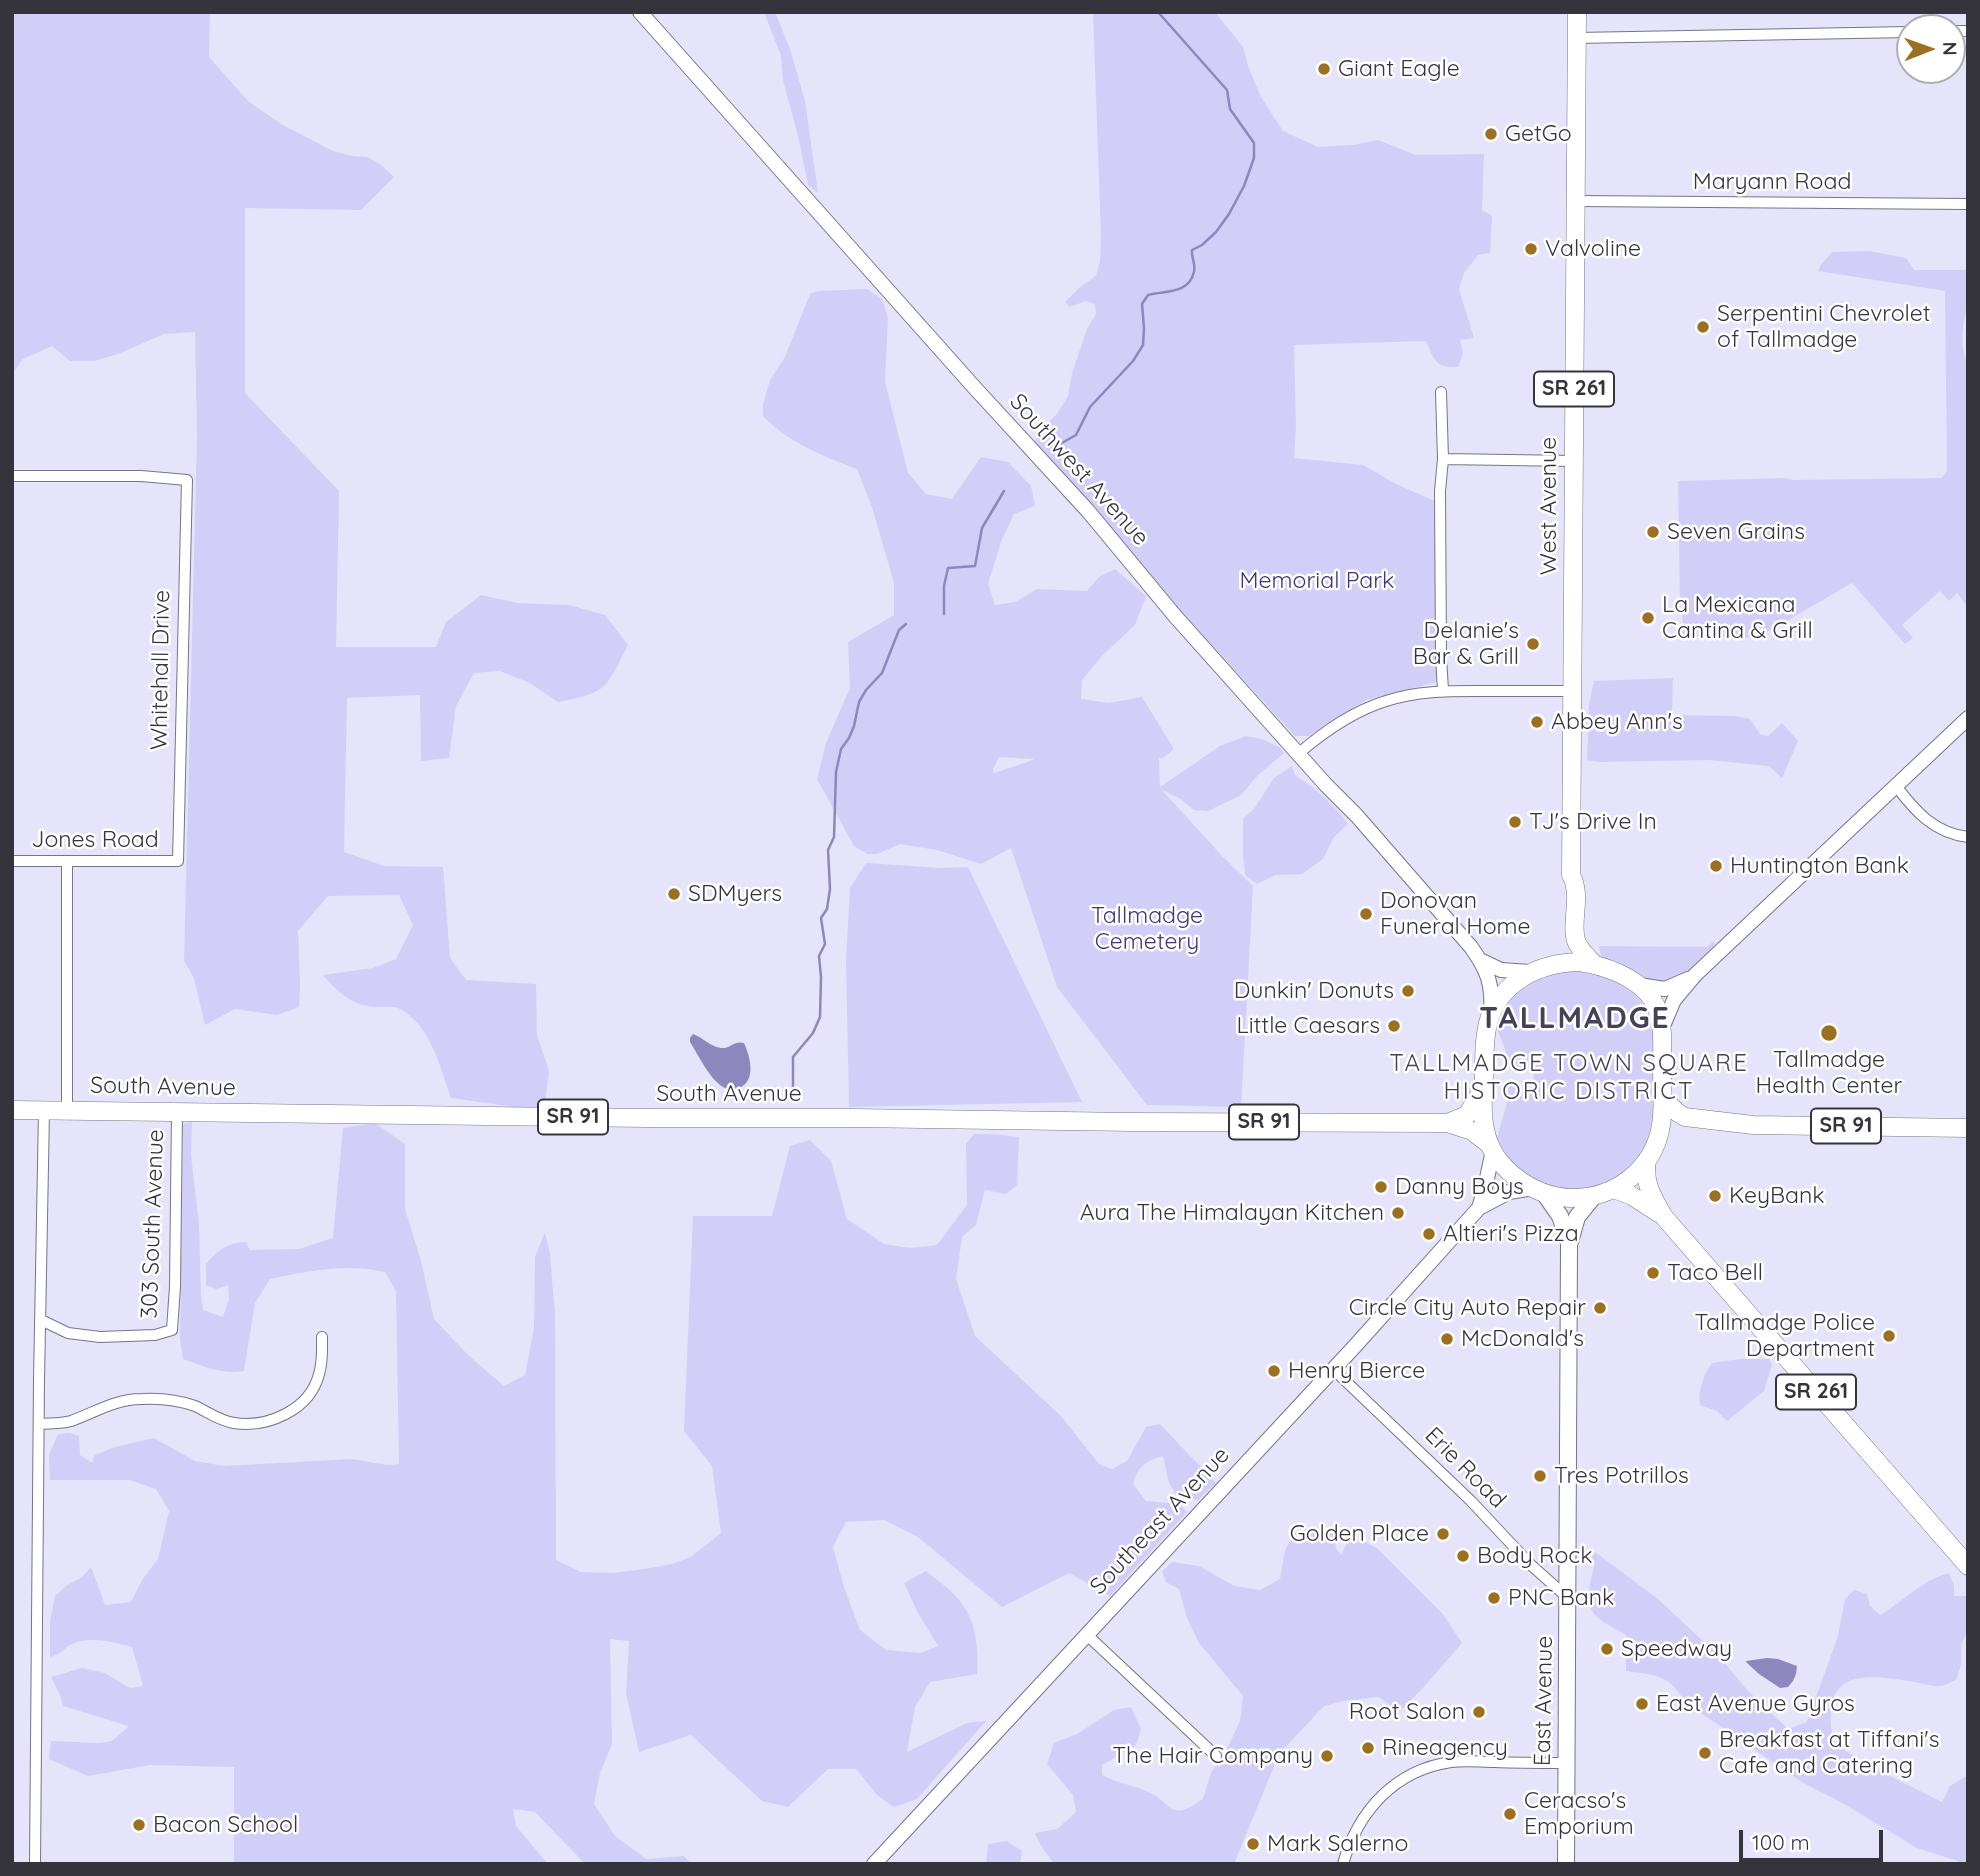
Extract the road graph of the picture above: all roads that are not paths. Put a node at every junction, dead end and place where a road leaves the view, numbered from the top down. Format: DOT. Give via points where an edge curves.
graph roads {
  1 [pos="640,12"];
  2 [pos="1577,12"];
  3 [pos="1896,32"];
  4 [pos="1576,38"];
  5 [pos="1575,201"];
  6 [pos="1968,204"];
  7 [pos="1441,392"];
  8 [pos="1443,459"];
  9 [pos="1574,461"];
  10 [pos="12,476"];
  11 [pos="1443,690"];
  12 [pos="1572,691"];
  13 [pos="1968,718"];
  14 [pos="1299,753"];
  15 [pos="1896,786"];
  16 [pos="1968,838"];
  17 [pos="12,861"];
  18 [pos="177,861"];
  19 [pos="67,862"];
  20 [pos="1571,875"];
  21 [pos="1480,960"];
  22 [pos="1595,965"];
  23 [pos="1548,966"];
  24 [pos="1530,972"];
  25 [pos="1695,975"];
  26 [pos="1639,985"];
  27 [pos="1491,1015"];
  28 [pos="1662,1028"];
  29 [pos="1483,1089"];
  30 [pos="1662,1098"];
  31 [pos="12,1110"];
  32 [pos="44,1111"];
  33 [pos="67,1111"];
  34 [pos="177,1112"];
  35 [pos="1725,1122"];
  36 [pos="1447,1123"];
  37 [pos="1968,1128"];
  38 [pos="1655,1144"];
  39 [pos="1492,1147"];
  40 [pos="1647,1160"];
  41 [pos="1614,1189"];
  42 [pos="1538,1190"];
  43 [pos="1594,1196"];
  44 [pos="1479,1208"];
  45 [pos="1664,1217"];
  46 [pos="1569,1245"];
  47 [pos="41,1320"];
  48 [pos="322,1337"];
  49 [pos="1333,1369"];
  50 [pos="39,1423"];
  51 [pos="1968,1566"];
  52 [pos="1568,1598"];
  53 [pos="1086,1634"];
  54 [pos="1216,1756"];
  55 [pos="1566,1763"];
  56 [pos="35,1864"];
  57 [pos="874,1864"];
  58 [pos="1343,1864"];
  59 [pos="1566,1864"];
  1 -- 14 [label="street, Southwest Avenue" via="1088,510 1175,616"];
  2 -- 4 [label="main road, West Avenue / SR 261"];
  3 -- 4 [label="street"];
  4 -- 5 [label="main road, West Avenue / SR 261"];
  5 -- 6 [label="street, Maryann Road"];
  5 -- 9 [label="main road, West Avenue / SR 261"];
  7 -- 8 [label="street"];
  8 -- 9 [label="street"];
  8 -- 11 [label="street"];
  9 -- 12 [label="main road, West Avenue / SR 261"];
  10 -- 18 [label="street, Whitehall Drive" via="187,480"];
  11 -- 12 [label="street"];
  11 -- 14 [label="street" via="1385,701 1356,713"];
  12 -- 20 [label="main road, West Avenue / SR 261"];
  13 -- 15 [label="street"];
  14 -- 21 [label="street, Southwest Avenue"];
  15 -- 16 [label="street" via="1922,818 1942,831"];
  15 -- 25 [label="street"];
  17 -- 19 [label="street, Jones Road"];
  18 -- 19 [label="street, Jones Road"];
  19 -- 33 [label="street"];
  20 -- 22 [label="main road, West Avenue / SR 261" via="1576,890 1577,942"];
  20 -- 23 [label="main road, West Avenue / SR 261" via="1565,890 1563,950"];
  21 -- 24 [label="street" via="1508,972"];
  21 -- 27 [label="street, Southwest Avenue" via="1490,983"];
  22 -- 23 [label="main road"];
  22 -- 26 [label="main road"];
  23 -- 24 [label="main road"];
  24 -- 27 [label="main road" via="1507,990"];
  25 -- 26 [label="street" via="1665,989"];
  25 -- 28 [label="street" via="1674,1000"];
  26 -- 28 [label="main road" via="1655,1005"];
  27 -- 29 [label="main road"];
  28 -- 30 [label="main road"];
  29 -- 36 [label="main road" via="1467,1115"];
  29 -- 39 [label="main road" via="1484,1122"];
  30 -- 35 [label="main road, SR 91" via="1685,1117"];
  30 -- 38 [label="main road"];
  31 -- 32 [label="main road, South Avenue / SR 91"];
  32 -- 33 [label="main road, South Avenue / SR 91"];
  32 -- 47 [label="street"];
  33 -- 34 [label="main road, South Avenue / SR 91"];
  34 -- 36 [label="main road, South Avenue / SR 91"];
  34 -- 47 [label="street, 303 South Avenue" via="172,1330 100,1337 68,1333"];
  35 -- 37 [label="main road, SR 91"];
  35 -- 38 [label="main road, SR 91" via="1673,1130"];
  36 -- 39 [label="main road, South Avenue / SR 91" via="1472,1131"];
  38 -- 40 [label="main road"];
  39 -- 42 [label="main road, SR 91" via="1511,1174"];
  39 -- 44 [label="street, Southeast Avenue"];
  40 -- 41 [label="main road"];
  40 -- 45 [label="main road, SR 261" via="1647,1188"];
  41 -- 43 [label="main road"];
  41 -- 45 [label="main road, SR 261"];
  42 -- 43 [label="main road" via="1569,1198"];
  42 -- 44 [label="street, Southeast Avenue" via="1509,1192"];
  42 -- 46 [label="main road, East Avenue" via="1560,1216"];
  43 -- 46 [label="main road, East Avenue" via="1577,1217"];
  44 -- 49 [label="street, Southeast Avenue"];
  45 -- 51 [label="main road, SR 261"];
  46 -- 52 [label="main road, East Avenue"];
  47 -- 50 [label="street"];
  48 -- 50 [label="street" via="320,1372 312,1389 293,1410 275,1420 234,1423 192,1405 155,1399 124,1400 71,1421"];
  49 -- 52 [label="street, Erie Road"];
  49 -- 53 [label="street, Southeast Avenue"];
  50 -- 56 [label="street"];
  52 -- 55 [label="main road, East Avenue"];
  53 -- 54 [label="street"];
  53 -- 57 [label="street, Southeast Avenue"];
  55 -- 58 [label="street" via="1465,1760 1413,1774 1368,1809"];
  55 -- 59 [label="main road, East Avenue"];
}
